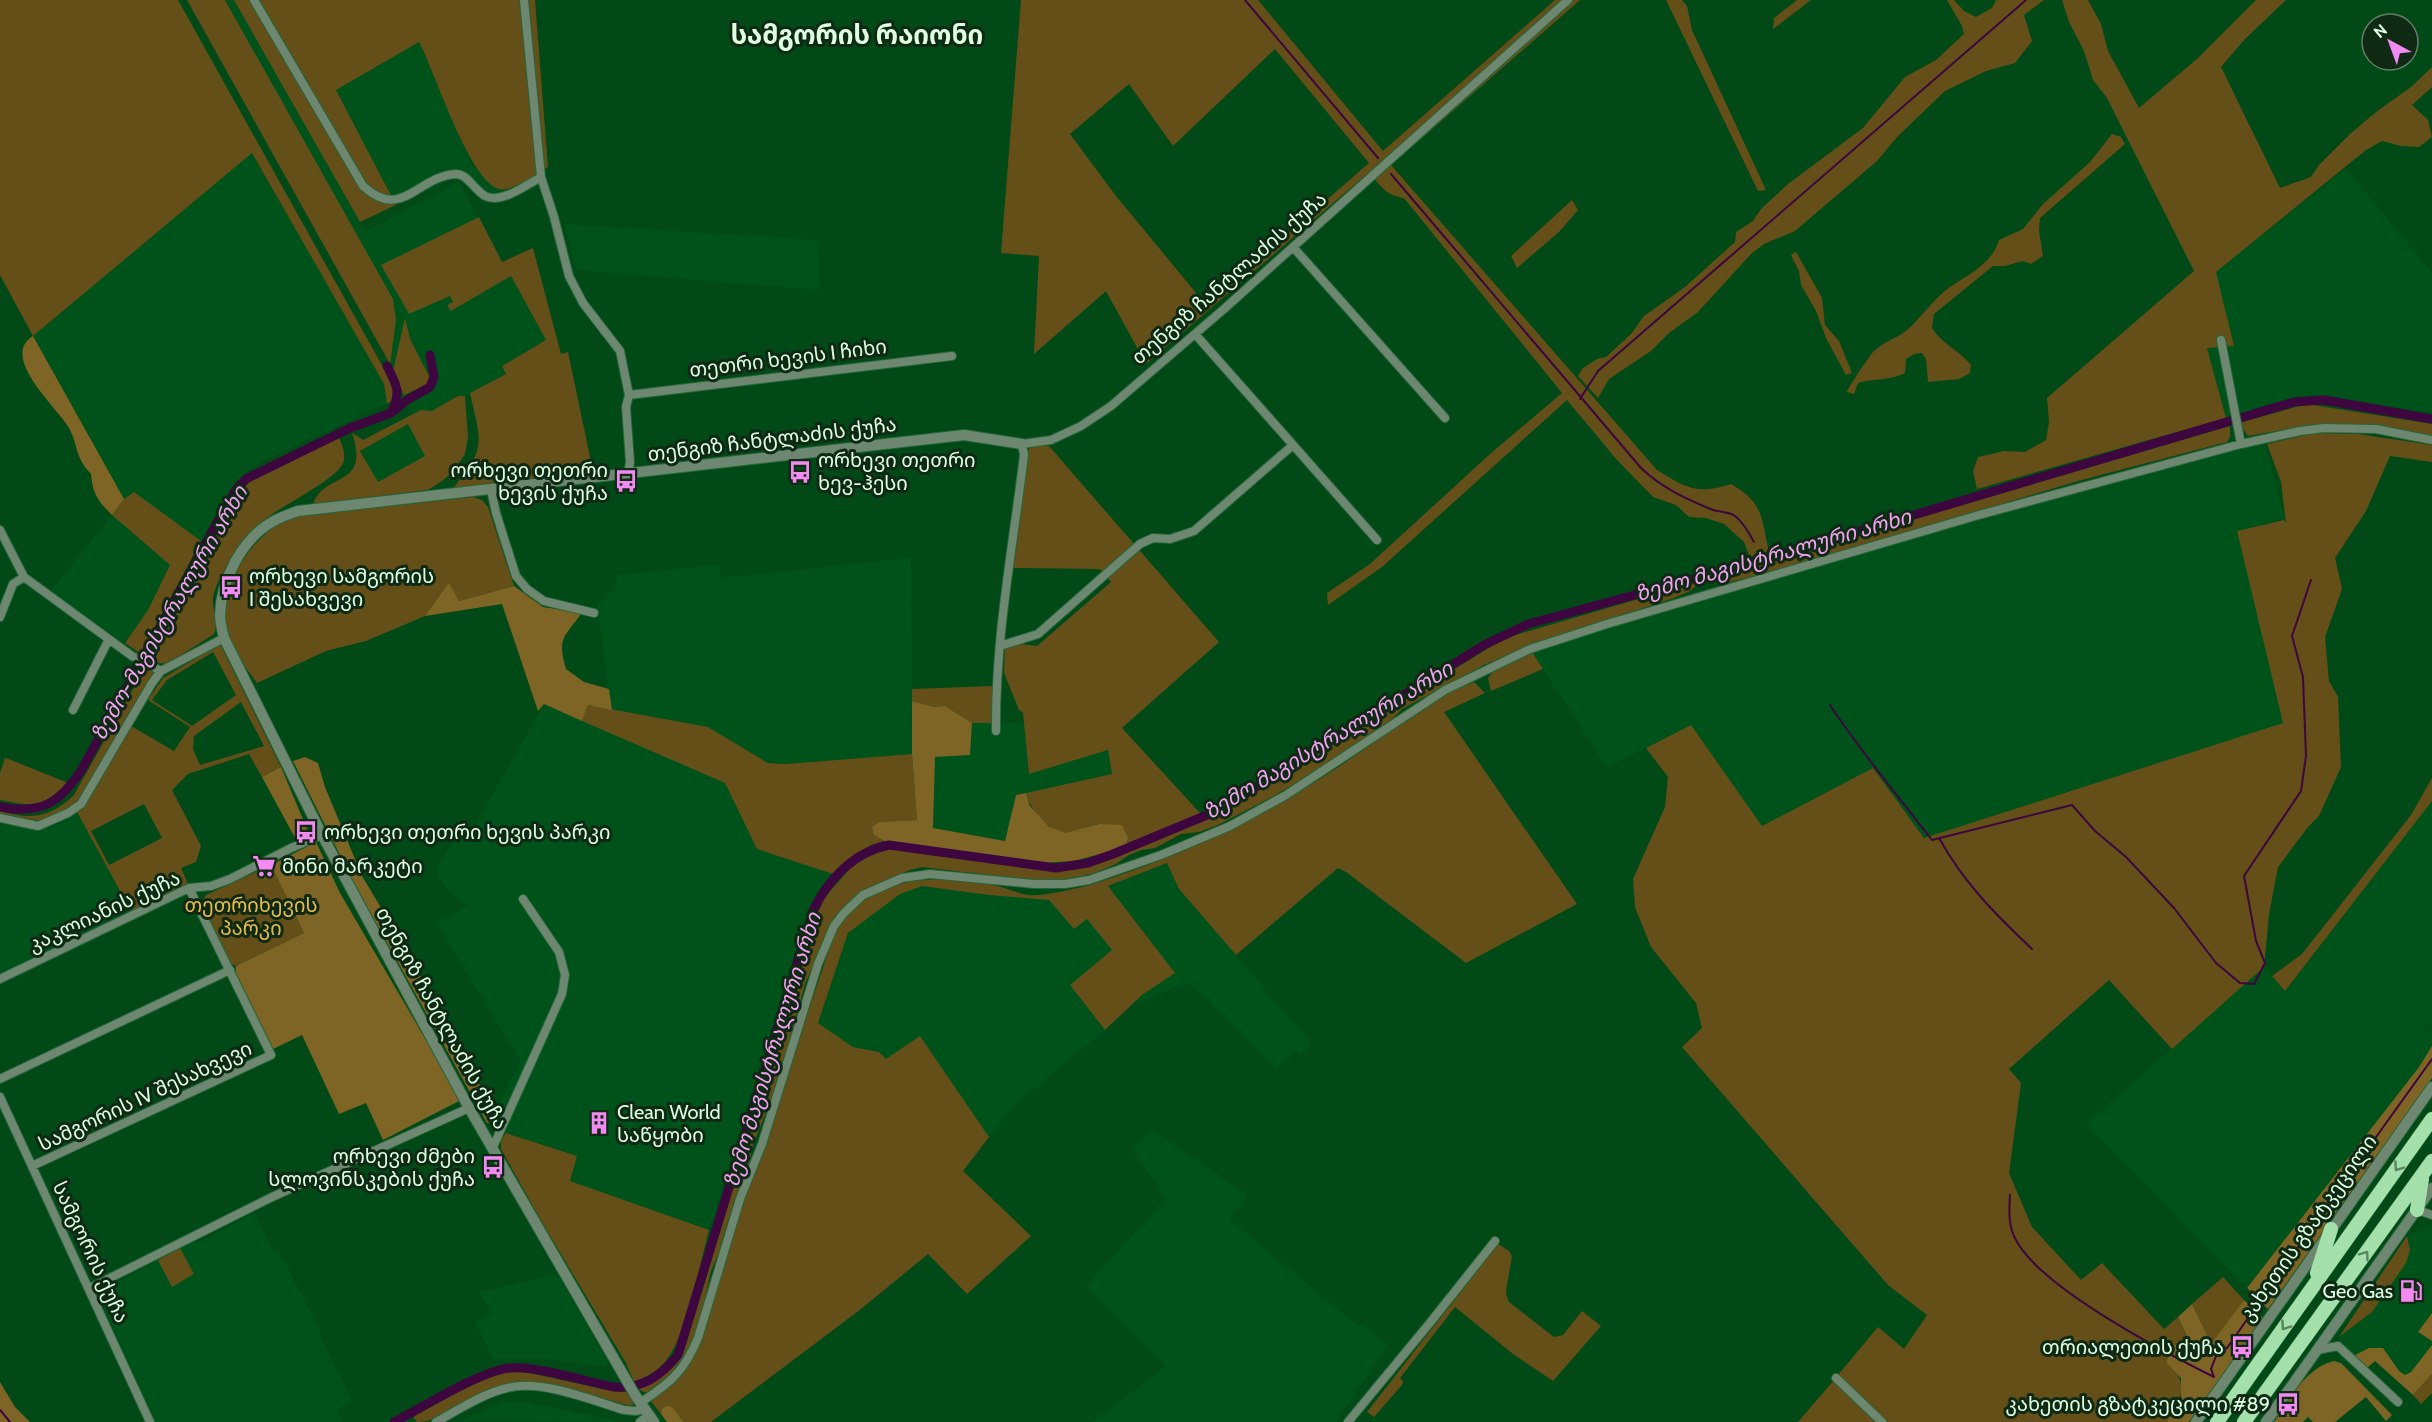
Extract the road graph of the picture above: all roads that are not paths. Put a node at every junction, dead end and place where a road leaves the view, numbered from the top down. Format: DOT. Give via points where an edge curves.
graph roads {
  1 [pos="254,0"];
  2 [pos="524,0"];
  3 [pos="1568,0"];
  4 [pos="541,177"];
  5 [pos="1293,247"];
  6 [pos="1195,334"];
  7 [pos="2221,340"];
  8 [pos="952,356"];
  9 [pos="629,394"];
  10 [pos="1445,418"];
  11 [pos="2432,440"];
  12 [pos="1022,444"];
  13 [pos="2241,444"];
  14 [pos="1293,445"];
  15 [pos="628,474"];
  16 [pos="491,490"];
  17 [pos="1,535"];
  18 [pos="1377,540"];
  19 [pos="24,577"];
  20 [pos="594,613"];
  21 [pos="0,617"];
  22 [pos="224,638"];
  23 [pos="109,639"];
  24 [pos="1000,646"];
  25 [pos="161,671"];
  26 [pos="73,710"];
  27 [pos="996,731"];
  28 [pos="0,818"];
  29 [pos="322,835"];
  30 [pos="189,888"];
  31 [pos="523,899"];
  32 [pos="231,970"];
  33 [pos="0,979"];
  34 [pos="0,1079"];
  35 [pos="2432,1087"];
  36 [pos="0,1097"];
  37 [pos="469,1108"];
  38 [pos="2432,1119"];
  39 [pos="493,1147"];
  40 [pos="2432,1161"];
  41 [pos="32,1166"];
  42 [pos="2422,1175"];
  43 [pos="2432,1188"];
  44 [pos="2417,1210"];
  45 [pos="2432,1215"];
  46 [pos="2331,1229"];
  47 [pos="1495,1241"];
  48 [pos="90,1288"];
  49 [pos="2312,1288"];
  50 [pos="2317,1350"];
  51 [pos="1836,1378"];
  52 [pos="2398,1402"];
  53 [pos="644,1411"];
  54 [pos="150,1422"];
  55 [pos="436,1422"];
  56 [pos="1348,1422"];
  57 [pos="1882,1422"];
  58 [pos="2196,1422"];
  59 [pos="2217,1422"];
  60 [pos="2244,1422"];
  61 [pos="2266,1422"];
  1 -- 4 [label="street" via="363,186 374,195 389,201 400,199 438,179 457,174 484,196 495,199"];
  2 -- 4 [label="street"];
  3 -- 5 [label="street, თენგიზ ჩანტლაძის ქუჩა"];
  4 -- 9 [label="street" via="569,276 583,303 620,351"];
  5 -- 6 [label="street, თენგიზ ჩანტლაძის ქუჩა"];
  5 -- 10 [label="street"];
  6 -- 12 [label="street, თენგიზ ჩანტლაძის ქუჩა" via="1111,406 1081,426 1051,440"];
  6 -- 14 [label="street"];
  7 -- 13 [label="street"];
  8 -- 9 [label="street, თეთრი ხევის I ჩიხი"];
  9 -- 15 [label="street"];
  11 -- 13 [label="street" via="2376,429 2324,428"];
  12 -- 15 [label="street, თენგიზ ჩანტლაძის ქუჩა" via="964,435"];
  12 -- 24 [label="street" via="1024,455"];
  13 -- 53 [label="street" via="1979,515 1530,649 1445,690 1286,795 1230,826 1089,880 1034,884 930,874 902,878 863,895 834,926 818,963 690,1357"];
  14 -- 18 [label="street"];
  14 -- 24 [label="street" via="1194,531 1170,539 1152,538 1140,544 1038,634"];
  15 -- 16 [label="street, თენგიზ ჩანტლაძის ქუჩა"];
  16 -- 20 [label="street" via="516,576 543,601"];
  16 -- 22 [label="street, თენგიზ ჩანტლაძის ქუჩა" via="298,511 273,521 254,536 232,567 221,598 219,618"];
  17 -- 19 [label="street"];
  19 -- 21 [label="street" via="13,584"];
  19 -- 23 [label="street"];
  22 -- 25 [label="street"];
  22 -- 29 [label="street, თენგიზ ჩანტლაძის ქუჩა"];
  23 -- 25 [label="street"];
  23 -- 26 [label="street"];
  24 -- 27 [label="street"];
  25 -- 28 [label="street" via="81,804 38,826"];
  29 -- 30 [label="street, კაკლიანის ქუჩა" via="230,879"];
  29 -- 37 [label="street, თენგიზ ჩანტლაძის ქუჩა"];
  30 -- 32 [label="street"];
  30 -- 33 [label="street, კაკლიანის ქუჩა"];
  31 -- 39 [label="street" via="559,952 566,975 562,994"];
  32 -- 34 [label="street"];
  32 -- 41 [label="street, სამგორის IV შესახვევი" via="271,1055"];
  35 -- 46 [label="street, კახეთის გზატკეცილი"];
  36 -- 41 [label="street, სამგორის ქუჩა"];
  37 -- 39 [label="street, თენგიზ ჩანტლაძის ქუჩა"];
  37 -- 48 [label="street" via="270,1198"];
  38 -- 49 [label="highway, კახეთის გზატკეცილი, one-way"];
  39 -- 53 [label="street, თენგიზ ჩანტლაძის ქუჩა"];
  40 -- 42 [label="highway"];
  41 -- 48 [label="street, სამგორის ქუჩა"];
  42 -- 44 [label="highway"];
  60 -- 42 [label="highway, one-way"];
  43 -- 44 [label="street"];
  44 -- 45 [label="street"];
  44 -- 50 [label="street"];
  46 -- 49 [label="highway"];
  46 -- 58 [label="street, კახეთის გზატკეცილი"];
  47 -- 56 [label="street"];
  48 -- 54 [label="street, სამგორის ქუჩა"];
  49 -- 59 [label="highway, კახეთის გზატკეცილი, one-way"];
  50 -- 52 [label="street" via="2338,1346"];
  50 -- 61 [label="street"];
  51 -- 57 [label="street"];
  53 -- 55 [label="street" via="624,1410 556,1390 526,1386 507,1388"];
}
